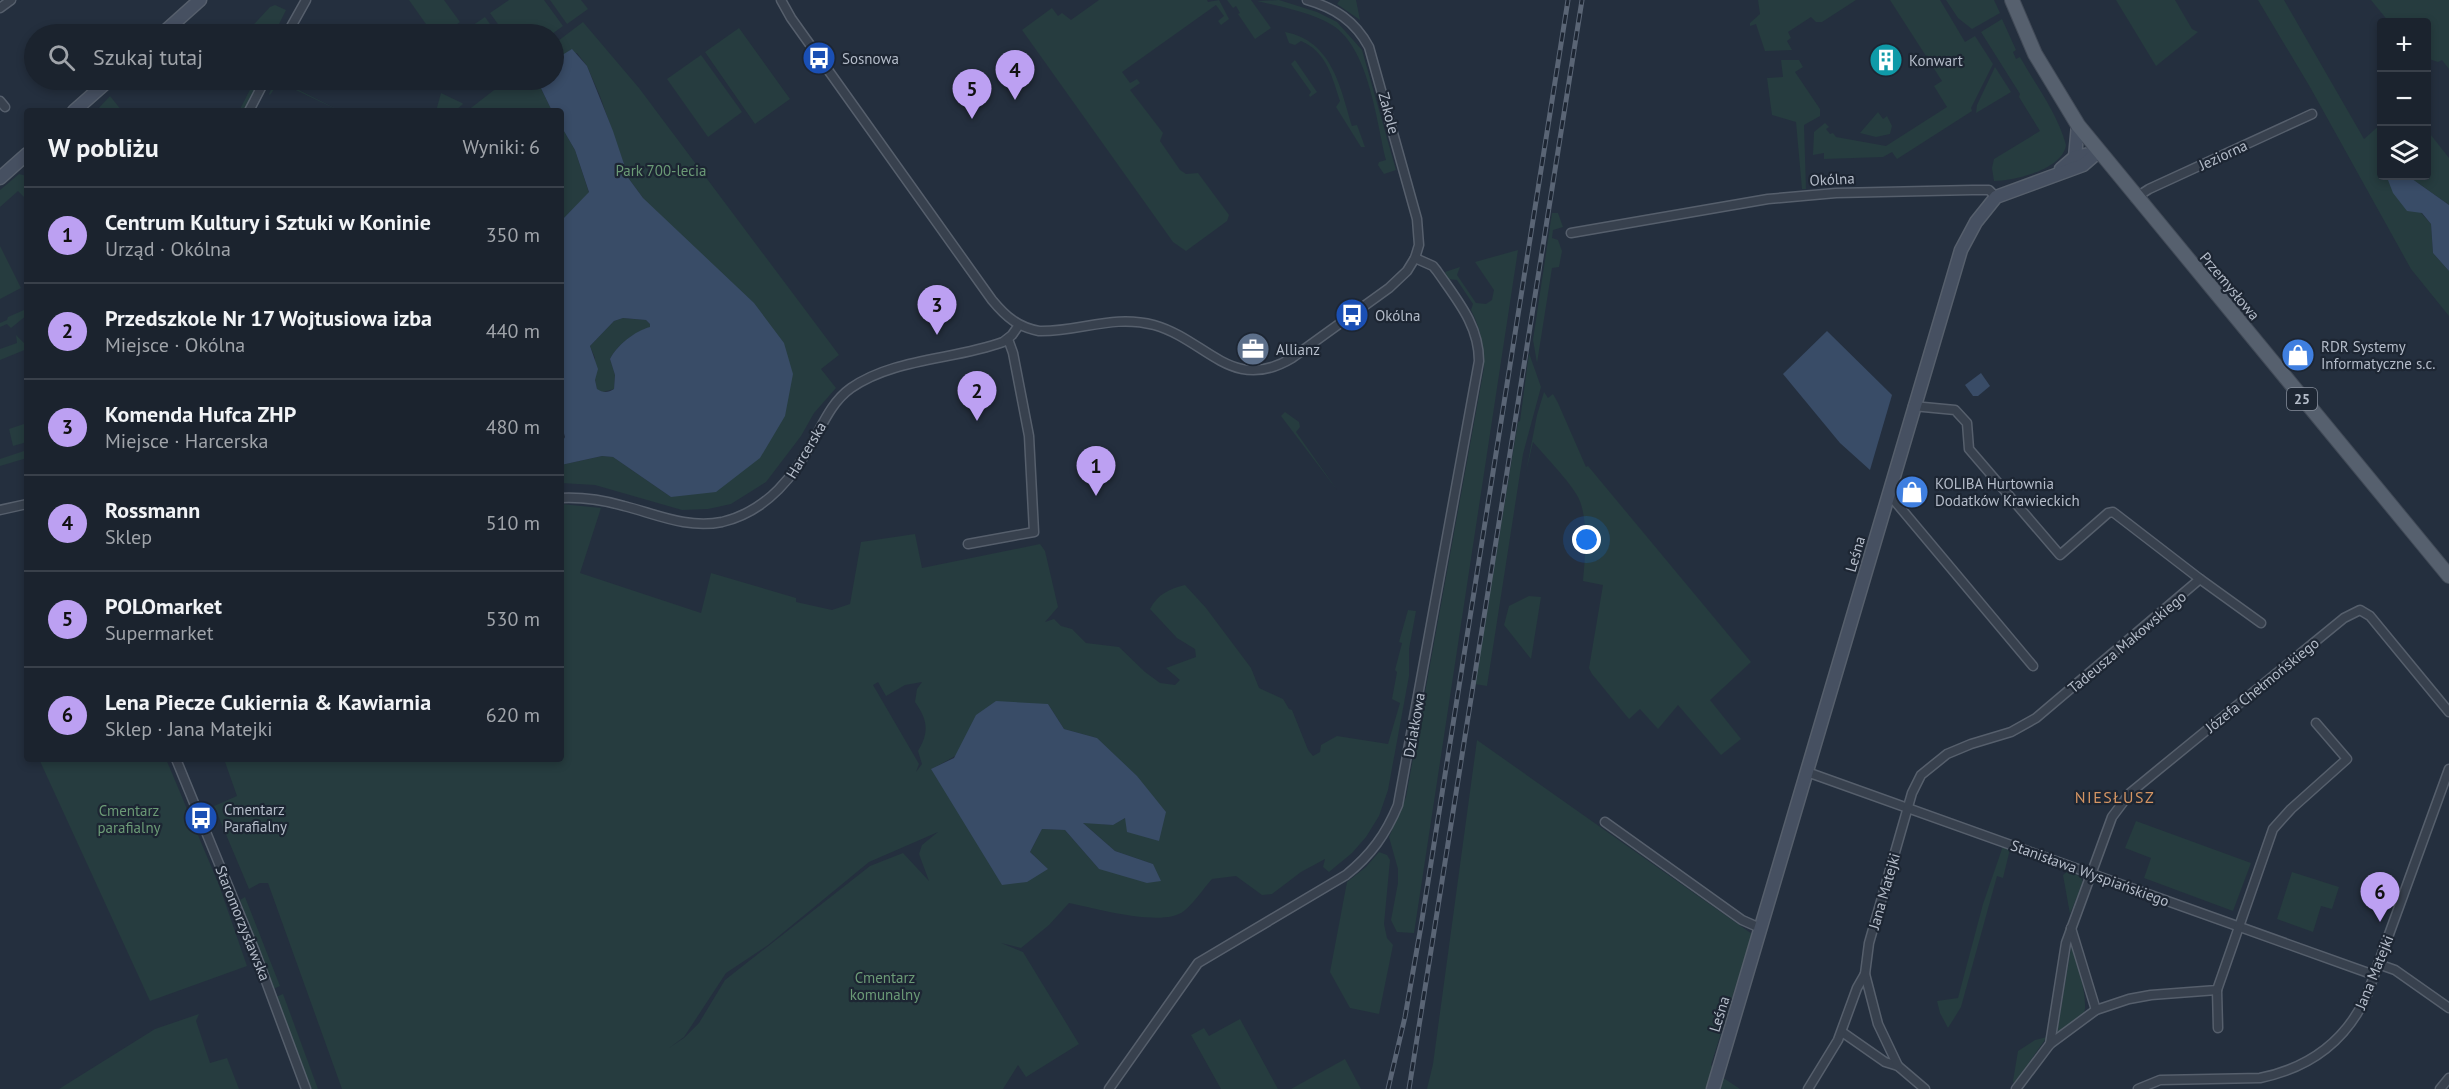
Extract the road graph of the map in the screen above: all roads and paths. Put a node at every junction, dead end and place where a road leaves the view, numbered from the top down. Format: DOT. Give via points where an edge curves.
graph roads {
  1 [pos="11,0"];
  2 [pos="200,0"];
  3 [pos="306,0"];
  4 [pos="781,0"];
  5 [pos="1307,0"];
  6 [pos="2012,0"];
  7 [pos="0,8"];
  8 [pos="173,24"];
  9 [pos="293,24"];
  10 [pos="98,90"];
  11 [pos="260,90"];
  12 [pos="77,108"];
  13 [pos="251,108"];
  14 [pos="2312,114"];
  15 [pos="2078,125"];
  16 [pos="2098,152"];
  17 [pos="24,157"];
  18 [pos="2075,157"];
  19 [pos="2055,174"];
  20 [pos="0,178"];
  21 [pos="1996,197"];
  22 [pos="2135,198"];
  23 [pos="1571,232"];
  24 [pos="1415,258"];
  25 [pos="1019,325"];
  26 [pos="1008,339"];
  27 [pos="1913,406"];
  28 [pos="1888,493"];
  29 [pos="564,498"];
  30 [pos="24,505"];
  31 [pos="0,510"];
  32 [pos="968,544"];
  33 [pos="2449,576"];
  34 [pos="2200,579"];
  35 [pos="2261,623"];
  36 [pos="2033,666"];
  37 [pos="2449,712"];
  38 [pos="2316,723"];
  39 [pos="177,762"];
  40 [pos="2449,769"];
  41 [pos="1807,772"];
  42 [pos="1907,808"];
  43 [pos="1605,822"];
  44 [pos="2091,874"];
  45 [pos="2240,927"];
  46 [pos="1760,928"];
  47 [pos="2071,928"];
  48 [pos="2378,964"];
  49 [pos="1865,974"];
  50 [pos="2374,975"];
  51 [pos="2217,990"];
  52 [pos="2449,1008"];
  53 [pos="2096,1010"];
  54 [pos="2218,1028"];
  55 [pos="1842,1032"];
  56 [pos="2050,1044"];
  57 [pos="1898,1066"];
  58 [pos="2449,1078"];
  59 [pos="1922,1088"];
  60 [pos="306,1089"];
  61 [pos="1109,1089"];
  62 [pos="1713,1089"];
  63 [pos="1808,1089"];
  64 [pos="2016,1089"];
  65 [pos="2138,1089"];
  66 [pos="2439,1089"];
  1 -- 7 [label="street"];
  2 -- 8 [label="street"];
  3 -- 9 [label="street"];
  4 -- 25 [label="street" via="992,300"];
  5 -- 24 [label="street, Zakole" via="1344,16 1361,34 1372,55 1417,219 1419,245"];
  6 -- 15 [label="main road, Przemysłowa / 25" via="2035,54"];
  10 -- 12 [label="street"];
  11 -- 13 [label="street"];
  14 -- 22 [label="street, Jeziorna"];
  15 -- 16 [label="main road, Przemysłowa / 25"];
  15 -- 18 [label="street"];
  16 -- 18 [label="street"];
  16 -- 19 [label="street" via="2083,165"];
  16 -- 22 [label="main road, Przemysłowa / 25"];
  17 -- 20 [label="street"];
  18 -- 19 [label="street"];
  19 -- 21 [label="street"];
  21 -- 23 [label="street, Okólna" via="1989,190 1836,193 1726,205"];
  21 -- 27 [label="street, Leśna" via="1960,250"];
  22 -- 33 [label="main road, Przemysłowa / 25"];
  24 -- 25 [label="street" via="1389,288 1292,358 1266,370 1240,370 1164,328 1137,322 1112,321 1049,331"];
  24 -- 61 [label="street, Działkowa" via="1433,266 1468,317 1477,339 1479,361 1398,806 1382,838 1347,875 1198,963"];
  25 -- 26 [label="street"];
  26 -- 29 [label="street, Harcerska" via="894,370 853,387 833,406 786,483 754,509 730,519 707,524 681,522 606,502"];
  26 -- 32 [label="street" via="1029,436 1034,532"];
  27 -- 28 [label="street, Leśna"];
  27 -- 34 [label="street, Tadeusza Makowskiego" via="1955,410 1967,423 1969,449 2060,555 2113,512"];
  28 -- 36 [label="street"];
  28 -- 41 [label="street, Leśna"];
  30 -- 31 [label="street"];
  34 -- 35 [label="street"];
  34 -- 42 [label="street, Tadeusza Makowskiego" via="2036,718 2011,732 1958,748 1934,763 1921,775"];
  37 -- 44 [label="street, Józefa Chełmońskiego" via="2370,616 2360,610 2344,618 2130,793 2112,818"];
  38 -- 45 [label="street" via="2347,759 2273,829"];
  39 -- 60 [label="street, Staromorzysławska"];
  40 -- 48 [label="street, Jana Matejki"];
  41 -- 42 [label="street, Stanisława Wyspiańskiego"];
  41 -- 46 [label="street, Leśna"];
  42 -- 44 [label="street, Stanisława Wyspiańskiego"];
  42 -- 49 [label="street, Jana Matejki" via="1869,943"];
  43 -- 46 [label="street" via="1742,920"];
  44 -- 45 [label="street, Stanisława Wyspiańskiego"];
  44 -- 47 [label="street"];
  45 -- 50 [label="street, Stanisława Wyspiańskiego"];
  45 -- 51 [label="street"];
  46 -- 62 [label="street, Leśna"];
  47 -- 53 [label="street"];
  47 -- 56 [label="street"];
  48 -- 50 [label="street, Jana Matejki"];
  48 -- 52 [label="street" via="2395,970"];
  49 -- 55 [label="street, Jana Matejki"];
  49 -- 57 [label="street, Jana Matejki" via="1878,1024"];
  50 -- 65 [label="street, Jana Matejki" via="2355,1018 2342,1034 2295,1069 2260,1078 2160,1080"];
  51 -- 53 [label="street" via="2151,995"];
  51 -- 54 [label="street"];
  53 -- 56 [label="street"];
  55 -- 57 [label="street, Jana Matejki" via="1885,1062"];
  55 -- 63 [label="street"];
  56 -- 64 [label="street"];
  57 -- 59 [label="street, Jana Matejki"];
  58 -- 66 [label="street"];
}
